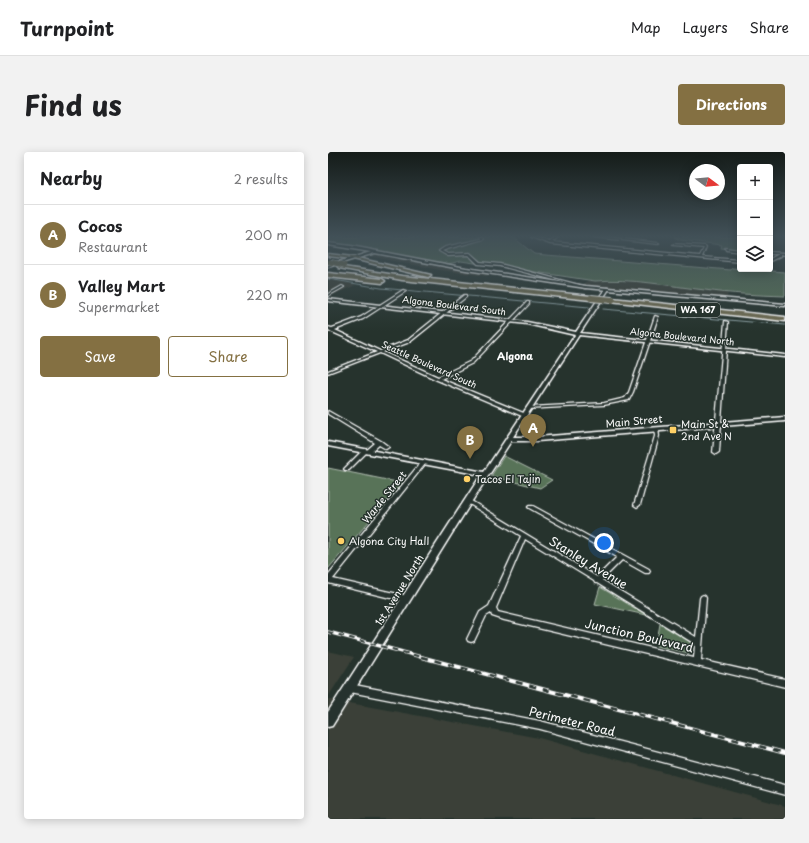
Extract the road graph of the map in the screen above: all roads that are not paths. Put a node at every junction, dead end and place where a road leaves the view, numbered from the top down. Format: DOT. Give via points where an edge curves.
graph roads {
  1 [pos="352,268"];
  2 [pos="397,268"];
  3 [pos="462,268"];
  4 [pos="513,268"];
  5 [pos="328,275"];
  6 [pos="343,287"];
  7 [pos="586,287"];
  8 [pos="607,289"];
  9 [pos="404,291"];
  10 [pos="567,294"];
  11 [pos="328,296"];
  12 [pos="465,296"];
  13 [pos="612,299"];
  14 [pos="328,300"];
  15 [pos="528,303"];
  16 [pos="785,305"];
  17 [pos="381,306"];
  18 [pos="444,313"];
  19 [pos="785,315"];
  20 [pos="656,317"];
  21 [pos="785,319"];
  22 [pos="511,321"];
  23 [pos="726,322"];
  24 [pos="330,329"];
  25 [pos="578,334"];
  26 [pos="647,341"];
  27 [pos="724,349"];
  28 [pos="380,352"];
  29 [pos="785,356"];
  30 [pos="328,372"];
  31 [pos="438,379"];
  32 [pos="529,408"];
  33 [pos="328,412"];
  34 [pos="524,415"];
  35 [pos="785,419"];
  36 [pos="718,424"];
  37 [pos="656,429"];
  38 [pos="509,439"];
  39 [pos="379,442"];
  40 [pos="328,444"];
  41 [pos="386,447"];
  42 [pos="367,451"];
  43 [pos="716,452"];
  44 [pos="424,462"];
  45 [pos="348,469"];
  46 [pos="486,474"];
  47 [pos="468,501"];
  48 [pos="637,505"];
  49 [pos="531,507"];
  50 [pos="523,537"];
  51 [pos="621,557"];
  52 [pos="647,571"];
  53 [pos="328,580"];
  54 [pos="597,581"];
  55 [pos="703,598"];
  56 [pos="406,600"];
  57 [pos="492,608"];
  58 [pos="471,639"];
  59 [pos="698,642"];
  60 [pos="697,662"];
  61 [pos="785,683"];
  62 [pos="350,688"];
  63 [pos="328,722"];
  64 [pos="785,790"];
  1 -- 10 [label="highway, WA 167, bridge" via="414,280"];
  2 -- 10 [label="highway" via="427,275"];
  3 -- 7 [label="main road"];
  4 -- 7 [label="street"];
  5 -- 10 [label="highway"];
  6 -- 11 [label="street"];
  7 -- 8 [label="main road"];
  8 -- 16 [label="main road"];
  8 -- 25 [label="street, 1st Avenue North"];
  9 -- 17 [label="street"];
  10 -- 13 [label="highway, WA 167, bridge"];
  12 -- 18 [label="street"];
  13 -- 19 [label="highway, WA 167"];
  13 -- 21 [label="highway, WA 167"];
  14 -- 17 [label="street, Algona Boulevard South"];
  15 -- 22 [label="street"];
  17 -- 18 [label="street, Algona Boulevard South"];
  17 -- 24 [label="street" via="359,320"];
  18 -- 22 [label="street, Algona Boulevard South"];
  18 -- 28 [label="street" via="413,338"];
  20 -- 26 [label="street"];
  22 -- 25 [label="street, Algona Boulevard South" via="544,325"];
  22 -- 31 [label="street" via="472,362"];
  23 -- 27 [label="street"];
  24 -- 28 [label="street, Seattle Boulevard South"];
  25 -- 26 [label="street, Algona Boulevard North"];
  25 -- 32 [label="street, 1st Avenue North"];
  26 -- 27 [label="street, Algona Boulevard North"];
  26 -- 32 [label="street" via="631,392 624,401"];
  27 -- 29 [label="street, Algona Boulevard North"];
  27 -- 36 [label="street"];
  28 -- 30 [label="street"];
  28 -- 31 [label="street, Seattle Boulevard South"];
  31 -- 34 [label="street, Seattle Boulevard South"];
  32 -- 34 [label="street, 1st Avenue North"];
  33 -- 39 [label="street"];
  34 -- 38 [label="street, 1st Avenue North"];
  35 -- 36 [label="street, Main Street"];
  36 -- 37 [label="street, Main Street"];
  36 -- 43 [label="street"];
  37 -- 38 [label="street, Main Street"];
  37 -- 48 [label="street" via="657,436"];
  38 -- 46 [label="street, 1st Avenue North"];
  39 -- 41 [label="street"];
  39 -- 42 [label="street"];
  40 -- 42 [label="street"];
  42 -- 44 [label="street"];
  42 -- 45 [label="street"];
  44 -- 46 [label="street"];
  44 -- 53 [label="street, Warde Street"];
  46 -- 47 [label="street, 1st Avenue North"];
  47 -- 50 [label="street, Stanley Avenue"];
  47 -- 56 [label="street, 1st Avenue North"];
  49 -- 51 [label="street"];
  50 -- 54 [label="street, Stanley Avenue"];
  50 -- 57 [label="street"];
  51 -- 52 [label="street"];
  51 -- 54 [label="street"];
  53 -- 56 [label="street"];
  54 -- 59 [label="street, Stanley Avenue"];
  55 -- 59 [label="street"];
  56 -- 62 [label="street, 1st Avenue North"];
  57 -- 58 [label="street" via="483,614"];
  57 -- 60 [label="street, Junction Boulevard" via="496,614 504,617"];
  59 -- 60 [label="street"];
  60 -- 61 [label="street, Junction Boulevard"];
  62 -- 63 [label="street, 1st Avenue North"];
  62 -- 64 [label="street, Perimeter Road" via="540,725"];
}
